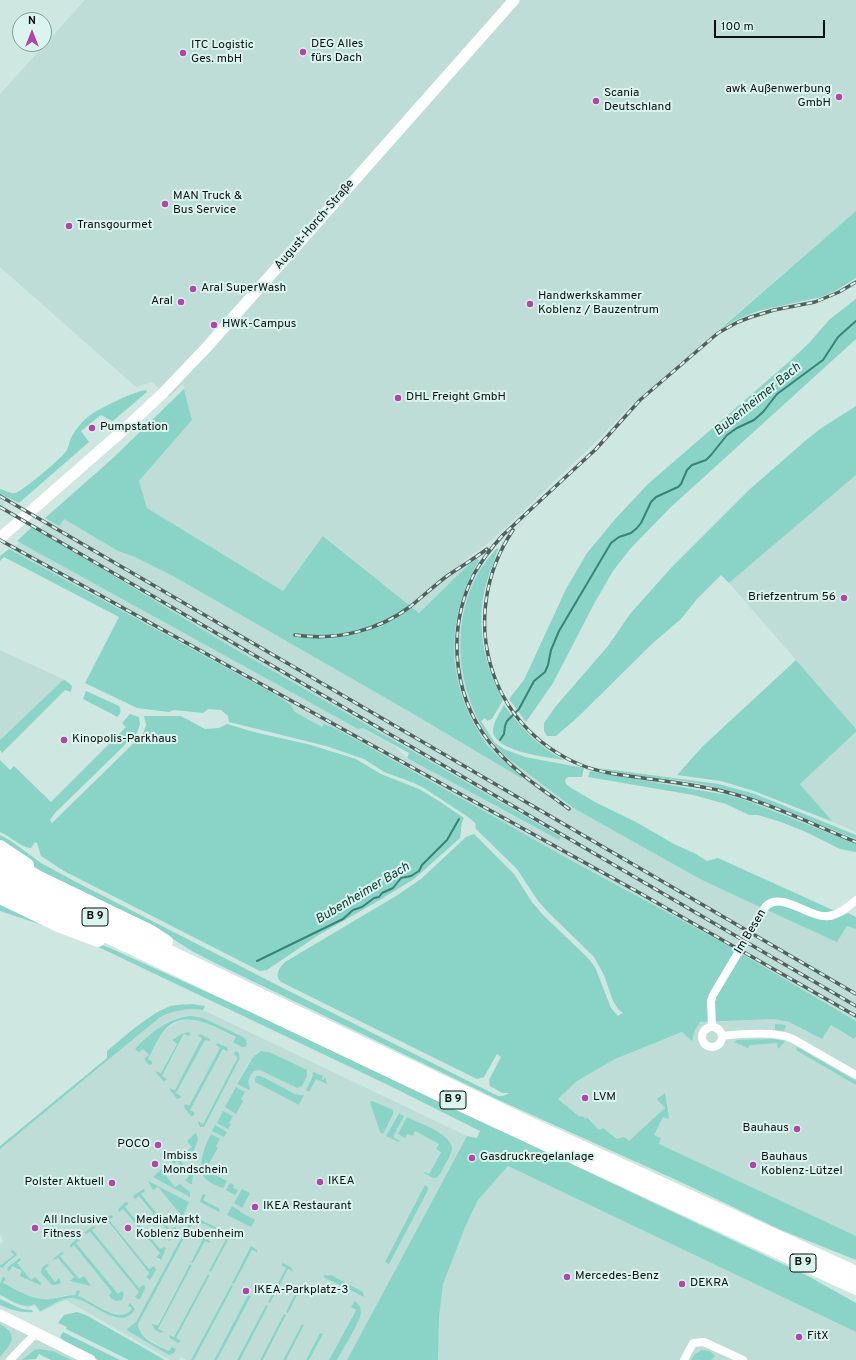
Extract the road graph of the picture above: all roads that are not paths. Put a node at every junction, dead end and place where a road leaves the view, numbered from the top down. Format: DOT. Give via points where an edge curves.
graph roads {
  1 [pos="514,0"];
  2 [pos="0,538"];
  3 [pos="0,847"];
  4 [pos="0,860"];
  5 [pos="0,871"];
  6 [pos="44,880"];
  7 [pos="0,884"];
  8 [pos="0,897"];
  9 [pos="856,900"];
  10 [pos="158,960"];
  11 [pos="191,962"];
  12 [pos="712,1027"];
  13 [pos="722,1036"];
  14 [pos="856,1075"];
  15 [pos="749,1239"];
  16 [pos="791,1244"];
  17 [pos="856,1263"];
  18 [pos="856,1273"];
  19 [pos="856,1288"];
  20 [pos="856,1298"];
  21 [pos="0,1315"];
  22 [pos="36,1333"];
  23 [pos="10,1360"];
  24 [pos="90,1360"];
  25 [pos="684,1360"];
  26 [pos="743,1360"];
  1 -- 2 [label="main road, August-Horch-Straße" via="173,383"];
  3 -- 6 [label="highway" via="29,866"];
  4 -- 6 [label="highway"];
  5 -- 11 [label="highway, B 9"];
  6 -- 11 [label="highway" via="149,931"];
  7 -- 10 [label="highway, B 9"];
  8 -- 10 [label="highway" via="69,929"];
  9 -- 12 [label="street, Im Besen" via="840,912 829,916 818,915 781,902 772,902 766,906 714,992"];
  10 -- 15 [label="highway, B 9"];
  11 -- 16 [label="highway, B 9" via="526,1122"];
  12 -- 13 [label="street" via="719,1029"];
  12 -- 13 [label="street" via="707,1028 702,1034 705,1044 715,1046 721,1042"];
  13 -- 14 [label="street" via="785,1035"];
  15 -- 19 [label="highway, B 9"];
  15 -- 20 [label="highway" via="764,1251"];
  16 -- 17 [label="highway" via="824,1250"];
  16 -- 18 [label="highway, B 9"];
  21 -- 22 [label="main road"];
  22 -- 23 [label="street"];
  22 -- 24 [label="main road"];
  25 -- 26 [label="street" via="693,1343 704,1342"];
}
